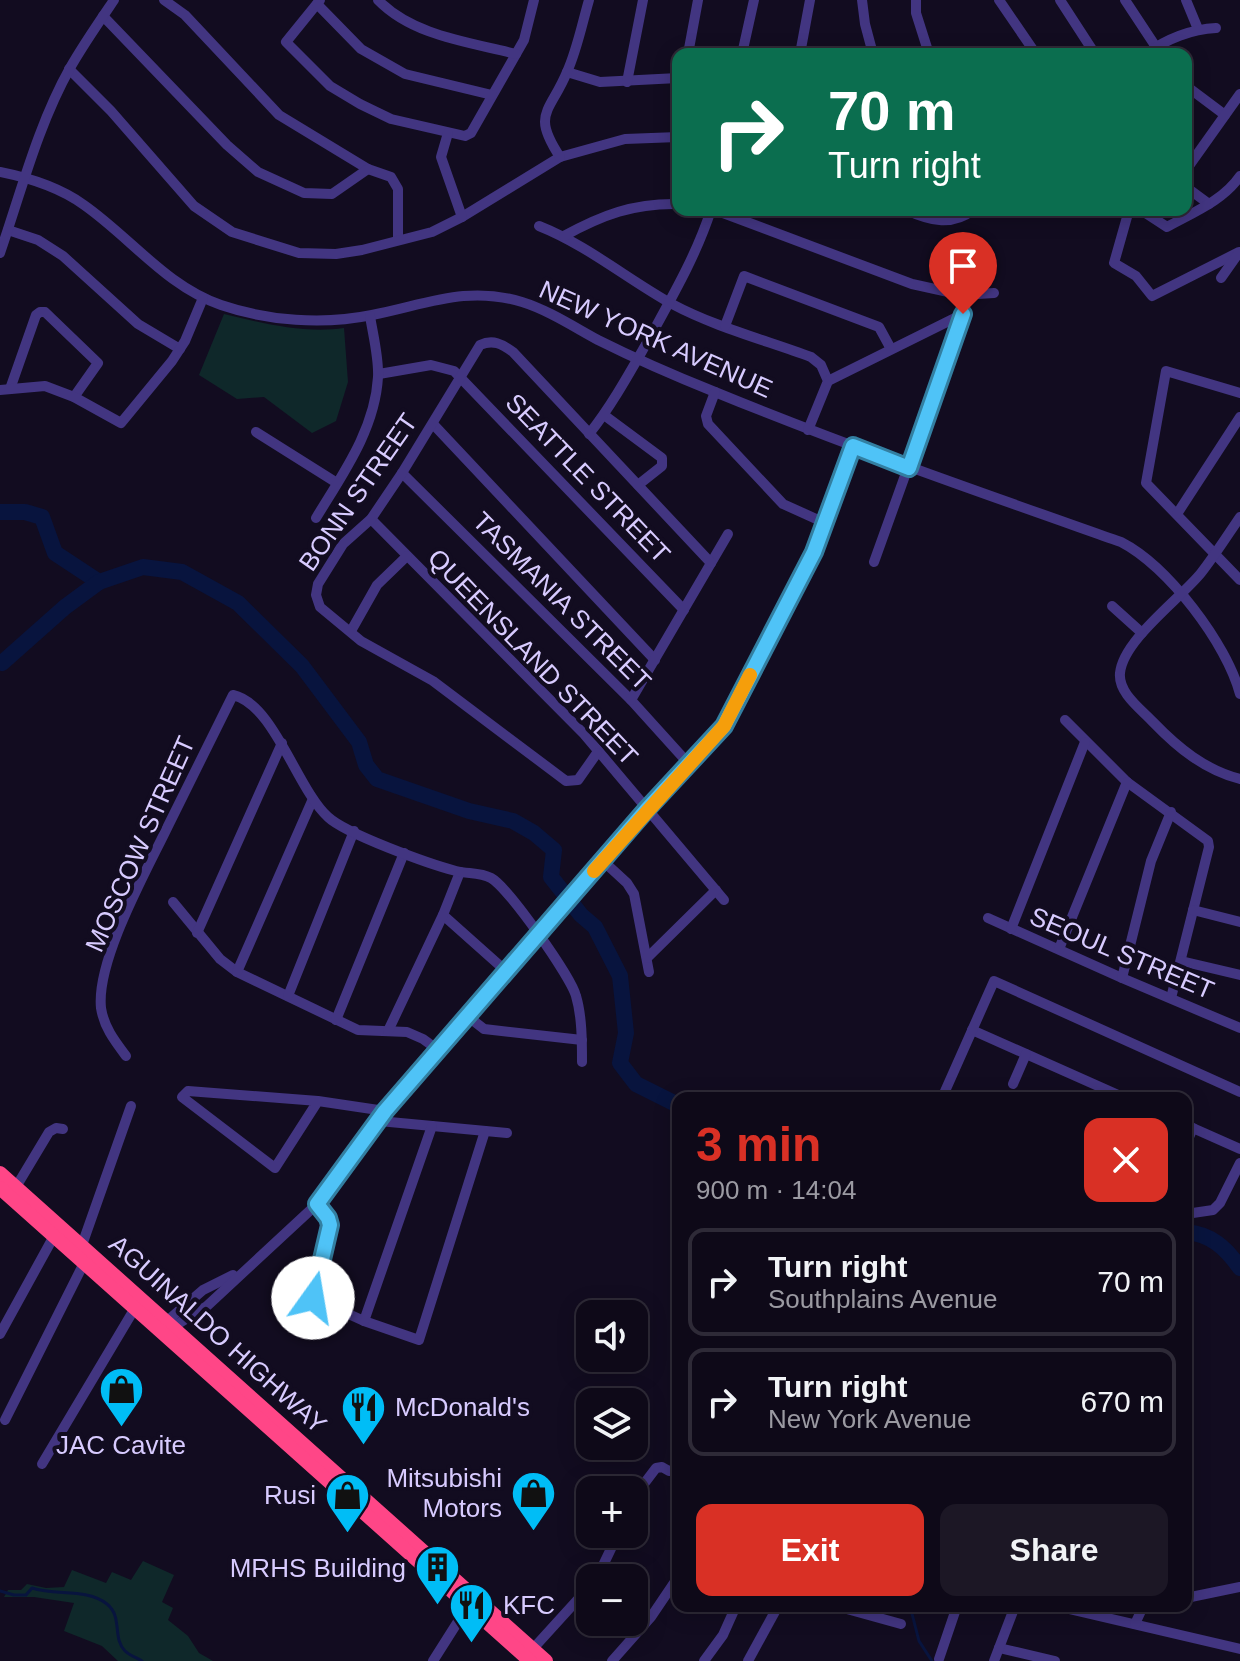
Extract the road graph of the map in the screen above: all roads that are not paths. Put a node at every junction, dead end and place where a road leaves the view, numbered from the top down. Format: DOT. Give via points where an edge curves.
graph roads {
  1 [pos="114,0"];
  2 [pos="164,0"];
  3 [pos="378,0"];
  4 [pos="534,0"];
  5 [pos="589,0"];
  6 [pos="643,0"];
  7 [pos="698,0"];
  8 [pos="754,0"];
  9 [pos="810,0"];
  10 [pos="862,0"];
  11 [pos="916,0"];
  12 [pos="999,0"];
  13 [pos="1060,0"];
  14 [pos="1125,0"];
  15 [pos="1186,0"];
  16 [pos="319,2"];
  17 [pos="103,16"];
  18 [pos="1216,28"];
  19 [pos="1198,29"];
  20 [pos="1156,47"];
  21 [pos="689,48"];
  22 [pos="743,48"];
  23 [pos="801,48"];
  24 [pos="871,48"];
  25 [pos="927,48"];
  26 [pos="1032,48"];
  27 [pos="1091,48"];
  28 [pos="516,54"];
  29 [pos="69,69"];
  30 [pos="567,72"];
  31 [pos="672,78"];
  32 [pos="627,82"];
  33 [pos="1192,90"];
  34 [pos="1240,94"];
  35 [pos="492,95"];
  36 [pos="1225,115"];
  37 [pos="448,133"];
  38 [pos="672,137"];
  39 [pos="560,157"];
  40 [pos="1192,162"];
  41 [pos="368,169"];
  42 [pos="0,172"];
  43 [pos="1240,176"];
  44 [pos="26,177"];
  45 [pos="1236,188"];
  46 [pos="1192,191"];
  47 [pos="672,204"];
  48 [pos="1209,204"];
  49 [pos="1192,213"];
  50 [pos="711,216"];
  51 [pos="729,216"];
  52 [pos="920,216"];
  53 [pos="961,216"];
  54 [pos="1127,216"];
  55 [pos="1150,216"];
  56 [pos="1187,216"];
  57 [pos="462,217"];
  58 [pos="539,226"];
  59 [pos="8,230"];
  60 [pos="564,236"];
  61 [pos="398,240"];
  62 [pos="1240,252"];
  63 [pos="0,253"];
  64 [pos="1221,278"];
  65 [pos="994,293"];
  66 [pos="962,295"];
  67 [pos="203,298"];
  68 [pos="669,302"];
  69 [pos="963,314"];
  70 [pos="370,316"];
  71 [pos="725,326"];
  72 [pos="180,349"];
  73 [pos="891,349"];
  74 [pos="637,359"];
  75 [pos="379,374"];
  76 [pos="461,377"];
  77 [pos="828,381"];
  78 [pos="5,389"];
  79 [pos="715,392"];
  80 [pos="1240,393"];
  81 [pos="74,397"];
  82 [pos="604,415"];
  83 [pos="1240,417"];
  84 [pos="433,424"];
  85 [pos="808,430"];
  86 [pos="256,432"];
  87 [pos="589,434"];
  88 [pos="853,446"];
  89 [pos="909,468"];
  90 [pos="402,473"];
  91 [pos="337,483"];
  92 [pos="638,485"];
  93 [pos="1177,514"];
  94 [pos="1240,517"];
  95 [pos="316,518"];
  96 [pos="371,519"];
  97 [pos="825,523"];
  98 [pos="728,534"];
  99 [pos="1216,552"];
  100 [pos="407,556"];
  101 [pos="874,562"];
  102 [pos="711,563"];
  103 [pos="1240,580"];
  104 [pos="1181,596"];
  105 [pos="1112,606"];
  106 [pos="684,610"];
  107 [pos="351,631"];
  108 [pos="1142,633"];
  109 [pos="655,660"];
  110 [pos="1240,694"];
  111 [pos="631,700"];
  112 [pos="1065,720"];
  113 [pos="1085,742"];
  114 [pos="282,743"];
  115 [pos="597,753"];
  116 [pos="688,763"];
  117 [pos="1240,779"];
  118 [pos="1127,782"];
  119 [pos="312,801"];
  120 [pos="646,810"];
  121 [pos="1171,812"];
  122 [pos="354,831"];
  123 [pos="404,853"];
  124 [pos="602,860"];
  125 [pos="460,872"];
  126 [pos="716,890"];
  127 [pos="724,900"];
  128 [pos="173,902"];
  129 [pos="1193,910"];
  130 [pos="443,915"];
  131 [pos="988,918"];
  132 [pos="1240,922"];
  133 [pos="1011,929"];
  134 [pos="197,933"];
  135 [pos="539,936"];
  136 [pos="1059,949"];
  137 [pos="647,958"];
  138 [pos="1181,961"];
  139 [pos="237,972"];
  140 [pos="507,972"];
  141 [pos="649,972"];
  142 [pos="1240,975"];
  143 [pos="1122,978"];
  144 [pos="288,996"];
  145 [pos="1171,998"];
  146 [pos="471,1013"];
  147 [pos="336,1020"];
  148 [pos="1240,1028"];
  149 [pos="972,1030"];
  150 [pos="388,1031"];
  151 [pos="582,1040"];
  152 [pos="438,1050"];
  153 [pos="1026,1054"];
  154 [pos="126,1056"];
  155 [pos="582,1062"];
  156 [pos="1013,1084"];
  157 [pos="945,1092"];
  158 [pos="1112,1092"];
  159 [pos="1240,1092"];
  160 [pos="318,1101"];
  161 [pos="131,1106"];
  162 [pos="382,1116"];
  163 [pos="432,1126"];
  164 [pos="1192,1127"];
  165 [pos="63,1129"];
  166 [pos="485,1131"];
  167 [pos="507,1133"];
  168 [pos="1240,1149"];
  169 [pos="1240,1163"];
  170 [pos="0,1173"];
  171 [pos="16,1187"];
  172 [pos="0,1188"];
  173 [pos="317,1204"];
  174 [pos="1192,1213"];
  175 [pos="54,1236"];
  176 [pos="82,1245"];
  177 [pos="84,1263"];
  178 [pos="140,1305"];
  179 [pos="364,1321"];
  180 [pos="167,1327"];
  181 [pos="0,1334"];
  182 [pos="5,1420"];
  183 [pos="42,1464"];
  184 [pos="672,1471"];
  185 [pos="648,1479"];
  186 [pos="672,1586"];
  187 [pos="1240,1587"];
  188 [pos="1192,1597"];
  189 [pos="471,1601"];
  190 [pos="576,1602"];
  191 [pos="733,1612"];
  192 [pos="775,1612"];
  193 [pos="858,1612"];
  194 [pos="955,1612"];
  195 [pos="1013,1612"];
  196 [pos="1082,1612"];
  197 [pos="1141,1612"];
  198 [pos="901,1624"];
  199 [pos="1135,1624"];
  200 [pos="999,1648"];
  201 [pos="1240,1649"];
  202 [pos="529,1656"];
  203 [pos="939,1659"];
  204 [pos="433,1661"];
  205 [pos="546,1661"];
  206 [pos="612,1661"];
  207 [pos="704,1661"];
  208 [pos="748,1661"];
  209 [pos="994,1661"];
  210 [pos="1055,1661"];
  1 -- 17 [label="street"];
  2 -- 41 [label="street" via="185,15 279,115"];
  3 -- 28 [label="street" via="425,31"];
  4 -- 28 [label="street"];
  5 -- 30 [label="street"];
  6 -- 32 [label="street"];
  7 -- 21 [label="street"];
  8 -- 22 [label="street"];
  9 -- 23 [label="street"];
  10 -- 24 [label="street"];
  11 -- 25 [label="street"];
  12 -- 26 [label="street"];
  13 -- 27 [label="street"];
  14 -- 20 [label="street"];
  15 -- 19 [label="street"];
  16 -- 35 [label="street" via="361,49 405,74"];
  16 -- 37 [label="street" via="286,42 330,86 360,104 391,119"];
  17 -- 29 [label="street"];
  17 -- 41 [label="street" via="258,172 304,193 332,194"];
  18 -- 19 [label="street"];
  19 -- 20 [label="street"];
  28 -- 35 [label="street"];
  29 -- 44 [label="street"];
  29 -- 61 [label="street" via="194,206 232,232 299,253 336,254"];
  30 -- 32 [label="street" via="600,82"];
  30 -- 39 [label="street" via="547,107 545,125"];
  31 -- 32 [label="street"];
  33 -- 36 [label="street"];
  34 -- 36 [label="street"];
  35 -- 37 [label="street" via="469,136"];
  36 -- 40 [label="street"];
  37 -- 57 [label="street" via="441,157"];
  38 -- 39 [label="street" via="625,139"];
  39 -- 57 [label="street"];
  41 -- 61 [label="street" via="395,182"];
  42 -- 44 [label="street, NEW YORK AVENUE"];
  43 -- 45 [label="street"];
  44 -- 59 [label="street"];
  44 -- 67 [label="street, NEW YORK AVENUE" via="84,204 153,265"];
  45 -- 48 [label="street"];
  46 -- 48 [label="street"];
  47 -- 60 [label="street" via="650,203 599,217"];
  48 -- 49 [label="street"];
  50 -- 68 [label="street"];
  51 -- 66 [label="street" via="912,284"];
  52 -- 53 [label="street" via="942,221"];
  54 -- 62 [label="street" via="1114,263 1136,276 1152,296"];
  55 -- 56 [label="street" via="1167,227"];
  57 -- 61 [label="street"];
  58 -- 60 [label="street"];
  59 -- 63 [label="street"];
  59 -- 72 [label="street" via="63,256 138,324"];
  60 -- 68 [label="street"];
  62 -- 64 [label="street"];
  65 -- 66 [label="street"];
  66 -- 69 [label="street"];
  67 -- 70 [label="street, NEW YORK AVENUE" via="302,320"];
  67 -- 72 [label="street"];
  68 -- 71 [label="street"];
  68 -- 74 [label="street"];
  69 -- 73 [label="street"];
  69 -- 89 [label="street"];
  70 -- 74 [label="street, NEW YORK AVENUE" via="454,296 503,298 524,303"];
  70 -- 75 [label="street"];
  71 -- 73 [label="street" via="744,276 879,327"];
  71 -- 77 [label="street" via="811,357"];
  72 -- 81 [label="street" via="121,423"];
  73 -- 77 [label="street"];
  74 -- 79 [label="street, NEW YORK AVENUE"];
  74 -- 82 [label="street"];
  75 -- 76 [label="street" via="431,365"];
  75 -- 91 [label="street" via="365,434"];
  76 -- 84 [label="street, BONN STREET"];
  76 -- 87 [label="street, BONN STREET" via="480,345 498,342"];
  76 -- 106 [label="street, SEATTLE STREET"];
  77 -- 85 [label="street"];
  78 -- 81 [label="street" via="45,386"];
  78 -- 81 [label="street" via="36,315 45,312 98,363"];
  79 -- 85 [label="street, NEW YORK AVENUE"];
  79 -- 97 [label="street" via="708,424 783,504"];
  80 -- 93 [label="street" via="1166,371 1146,483"];
  82 -- 87 [label="street"];
  82 -- 92 [label="street" via="662,458 662,466"];
  83 -- 93 [label="street"];
  84 -- 90 [label="street, BONN STREET"];
  84 -- 109 [label="street"];
  85 -- 88 [label="street, NEW YORK AVENUE"];
  86 -- 91 [label="street"];
  87 -- 92 [label="street, BONN STREET"];
  88 -- 89 [label="street, NEW YORK AVENUE"];
  88 -- 97 [label="street"];
  89 -- 101 [label="street"];
  89 -- 104 [label="street, NEW YORK AVENUE" via="1121,542 1152,563"];
  90 -- 96 [label="street, BONN STREET"];
  90 -- 111 [label="street, TASMANIA STREET"];
  91 -- 95 [label="street"];
  92 -- 102 [label="street, BONN STREET"];
  93 -- 99 [label="street"];
  94 -- 99 [label="street"];
  96 -- 100 [label="street, QUEENSLAND STREET"];
  96 -- 107 [label="street, BONN STREET" via="343,544 316,595 320,607"];
  97 -- 116 [label="street" via="724,726"];
  98 -- 102 [label="street"];
  99 -- 103 [label="street"];
  99 -- 104 [label="street"];
  100 -- 107 [label="street" via="377,585"];
  100 -- 115 [label="street, QUEENSLAND STREET"];
  102 -- 106 [label="street"];
  104 -- 108 [label="street"];
  104 -- 110 [label="street, NEW YORK AVENUE" via="1223,650"];
  105 -- 108 [label="street"];
  106 -- 109 [label="street"];
  107 -- 115 [label="street, BONN STREET" via="433,681 566,781 578,780"];
  108 -- 117 [label="street" via="1124,657 1119,675 1125,693 1205,766"];
  109 -- 111 [label="street"];
  111 -- 116 [label="street, TASMANIA STREET"];
  112 -- 113 [label="street"];
  113 -- 118 [label="street"];
  113 -- 133 [label="street"];
  114 -- 119 [label="street"];
  114 -- 134 [label="street"];
  114 -- 154 [label="street, MOSCOW STREET" via="246,700 233,695 137,889 111,955 101,1006 107,1030"];
  115 -- 120 [label="street, QUEENSLAND STREET"];
  116 -- 120 [label="street"];
  118 -- 121 [label="street"];
  118 -- 136 [label="street"];
  119 -- 122 [label="street" via="329,819"];
  119 -- 139 [label="street"];
  120 -- 124 [label="street"];
  120 -- 126 [label="street, QUEENSLAND STREET"];
  121 -- 129 [label="street" via="1208,841"];
  121 -- 143 [label="street" via="1151,861"];
  122 -- 123 [label="street"];
  122 -- 144 [label="street"];
  123 -- 125 [label="street"];
  123 -- 147 [label="street"];
  124 -- 135 [label="street"];
  124 -- 137 [label="street" via="634,894"];
  125 -- 130 [label="street"];
  125 -- 135 [label="street" via="481,874 501,886"];
  126 -- 127 [label="street, QUEENSLAND STREET"];
  126 -- 137 [label="street"];
  128 -- 134 [label="street"];
  129 -- 132 [label="street"];
  129 -- 138 [label="street"];
  130 -- 140 [label="street"];
  130 -- 150 [label="street"];
  131 -- 133 [label="street, SEOUL STREET"];
  133 -- 136 [label="street, SEOUL STREET"];
  134 -- 139 [label="street"];
  135 -- 140 [label="street"];
  135 -- 151 [label="street" via="576,993"];
  136 -- 143 [label="street, SEOUL STREET"];
  137 -- 141 [label="street"];
  138 -- 142 [label="street"];
  138 -- 145 [label="street"];
  139 -- 144 [label="street"];
  140 -- 146 [label="street"];
  143 -- 145 [label="street, SEOUL STREET"];
  144 -- 147 [label="street"];
  145 -- 148 [label="street, SEOUL STREET"];
  146 -- 151 [label="street" via="484,1029"];
  146 -- 152 [label="street"];
  147 -- 150 [label="street" via="358,1030"];
  149 -- 153 [label="street"];
  149 -- 157 [label="street"];
  149 -- 159 [label="street" via="994,981"];
  150 -- 152 [label="street" via="417,1035"];
  151 -- 155 [label="street"];
  152 -- 162 [label="street"];
  153 -- 156 [label="street"];
  153 -- 158 [label="street"];
  160 -- 160 [label="street" via="275,1168 182,1097 188,1091"];
  160 -- 162 [label="street"];
  161 -- 176 [label="street"];
  162 -- 163 [label="street"];
  162 -- 173 [label="street"];
  163 -- 166 [label="street"];
  163 -- 179 [label="street"];
  164 -- 168 [label="street"];
  165 -- 171 [label="street" via="49,1132"];
  166 -- 167 [label="street"];
  166 -- 179 [label="street" via="419,1340"];
  169 -- 174 [label="street" via="1220,1203 1213,1210"];
  170 -- 171 [label="highway, AGUINALDO HIGHWAY"];
  171 -- 176 [label="highway, AGUINALDO HIGHWAY"];
  172 -- 175 [label="highway, AGUINALDO HIGHWAY"];
  173 -- 179 [label="street" via="330,1225 313,1298"];
  173 -- 180 [label="street" via="207,1306"];
  175 -- 177 [label="highway, AGUINALDO HIGHWAY"];
  175 -- 181 [label="street"];
  176 -- 178 [label="highway, AGUINALDO HIGHWAY"];
  177 -- 178 [label="highway, AGUINALDO HIGHWAY"];
  177 -- 182 [label="street"];
  178 -- 180 [label="highway, AGUINALDO HIGHWAY"];
  178 -- 183 [label="street"];
  180 -- 189 [label="highway, AGUINALDO HIGHWAY"];
  184 -- 185 [label="street" via="656,1468"];
  186 -- 206 [label="street"];
  187 -- 188 [label="street"];
  189 -- 202 [label="highway, AGUINALDO HIGHWAY"];
  189 -- 204 [label="street"];
  190 -- 202 [label="street"];
  191 -- 207 [label="street"];
  192 -- 208 [label="street"];
  193 -- 198 [label="street"];
  194 -- 203 [label="street"];
  195 -- 200 [label="street"];
  196 -- 199 [label="street"];
  197 -- 199 [label="street"];
  199 -- 201 [label="street"];
  200 -- 209 [label="street"];
  200 -- 210 [label="street"];
  202 -- 205 [label="highway, AGUINALDO HIGHWAY"];
}
